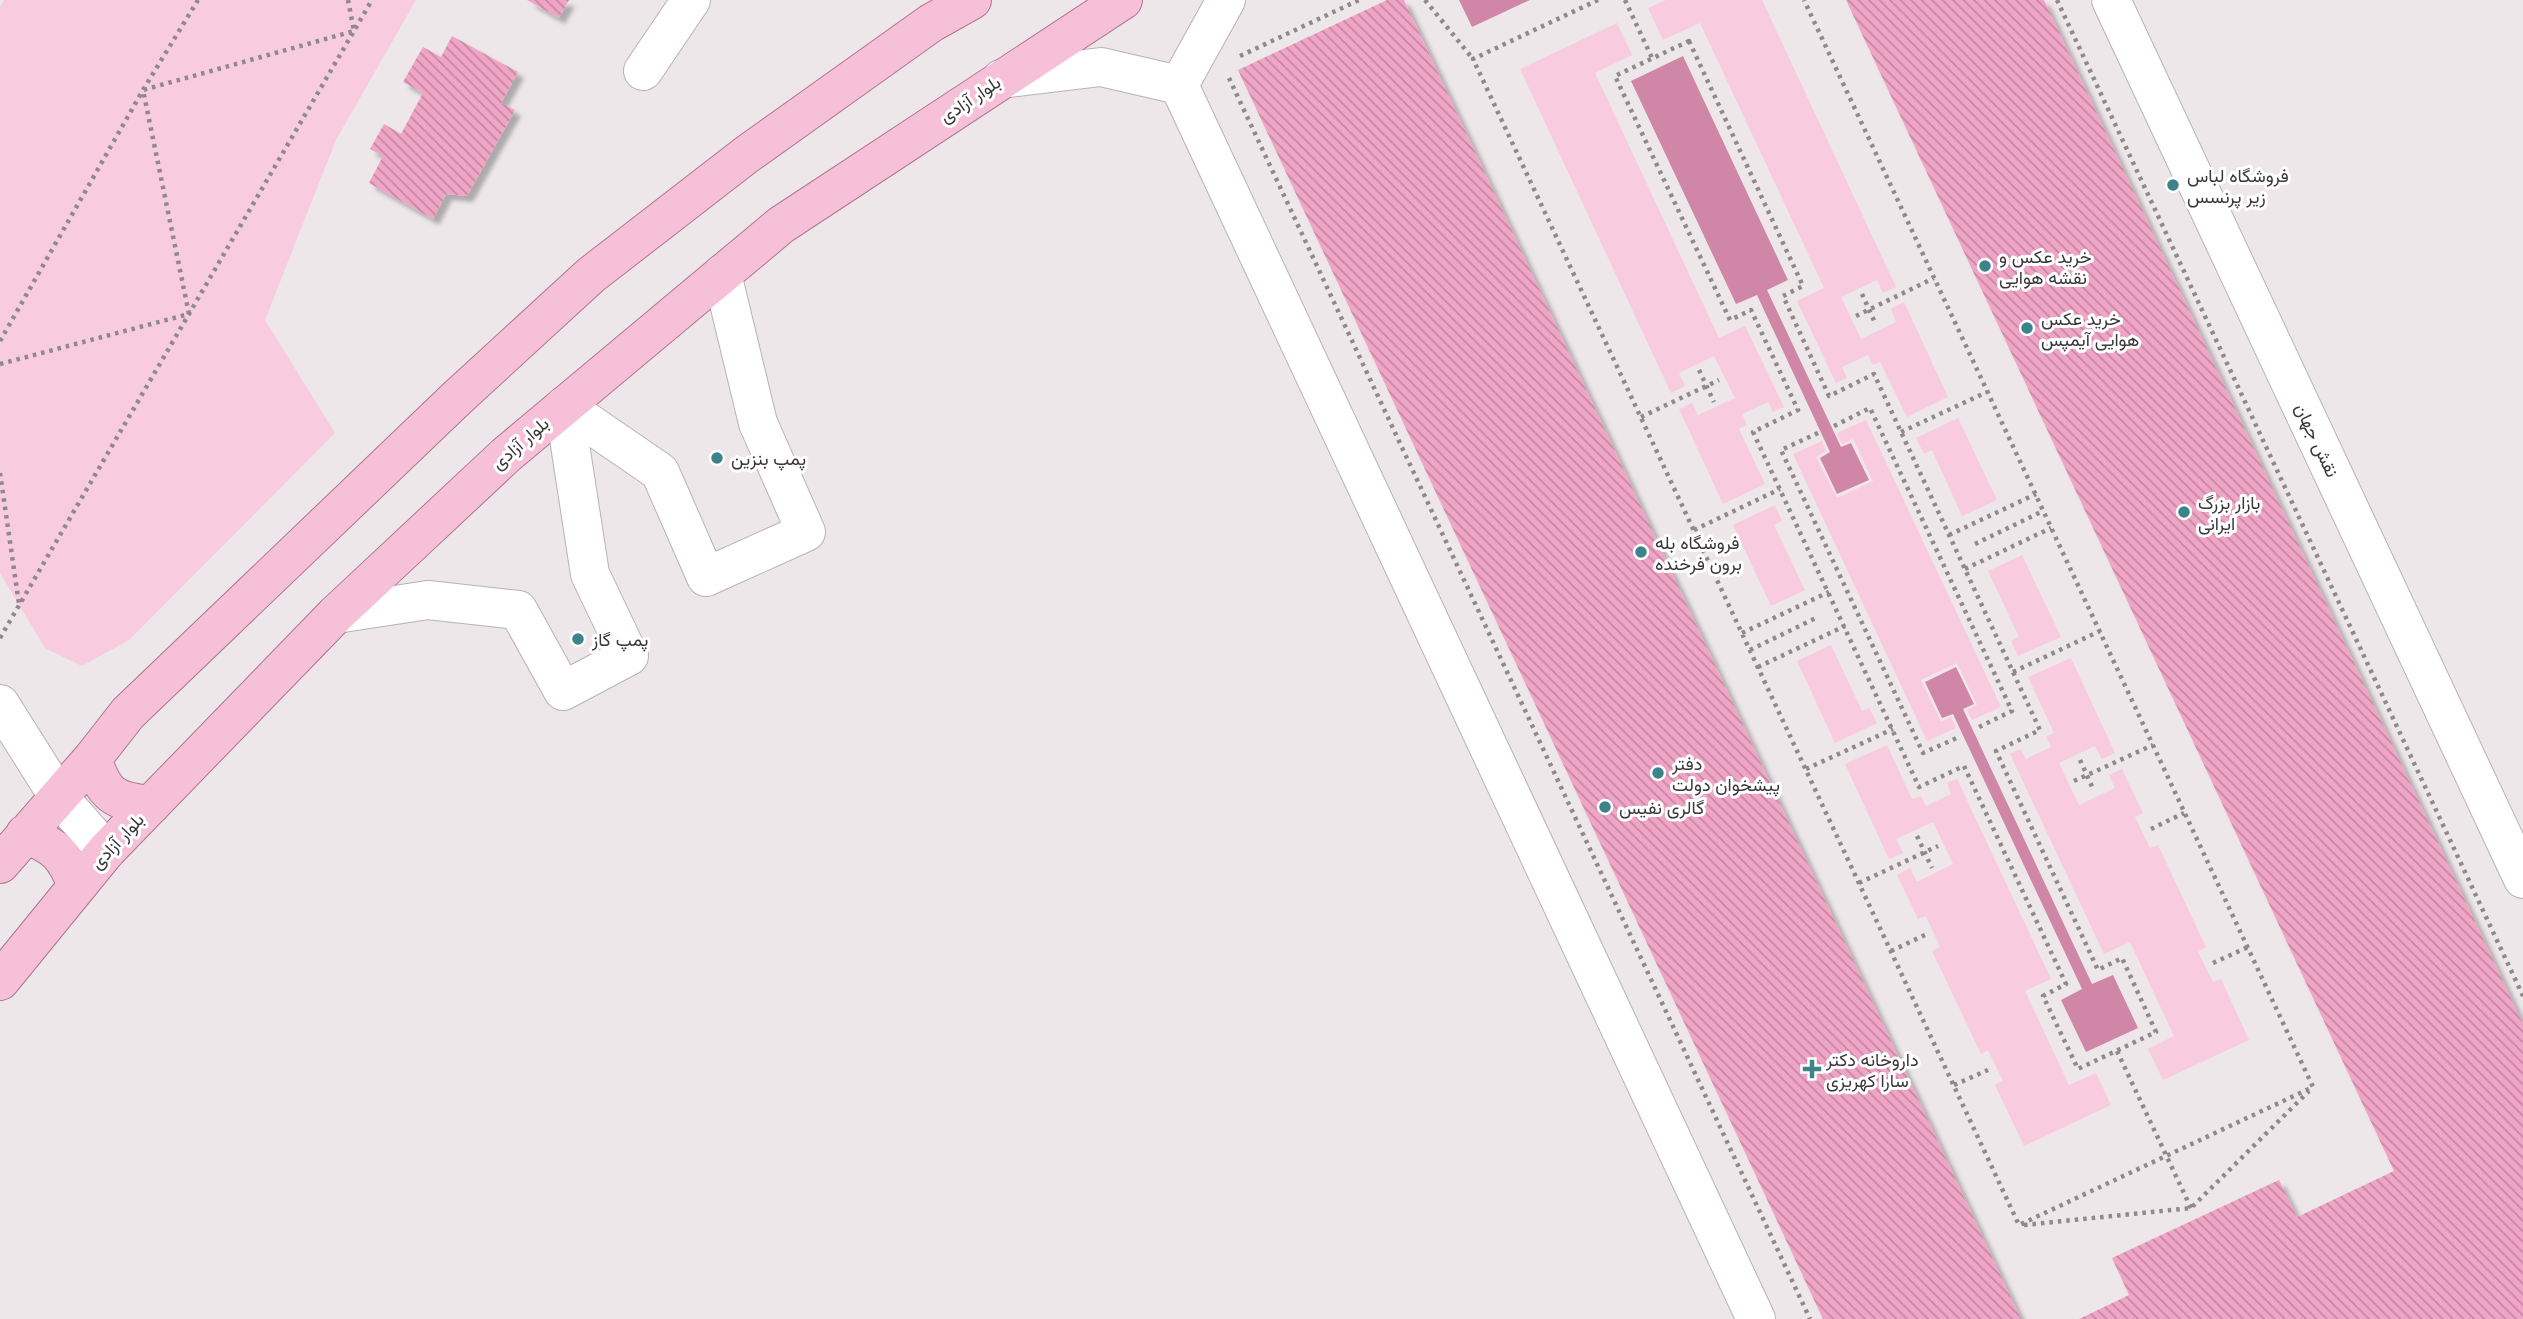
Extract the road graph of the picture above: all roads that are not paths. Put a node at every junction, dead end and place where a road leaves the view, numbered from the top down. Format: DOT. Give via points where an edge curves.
graph roads {
  1 [pos="691,0"];
  2 [pos="972,0"];
  3 [pos="1123,0"];
  4 [pos="1226,0"];
  5 [pos="2111,0"];
  6 [pos="643,71"];
  7 [pos="1001,79"];
  8 [pos="1179,85"];
  9 [pos="722,274"];
  10 [pos="564,406"];
  11 [pos="336,614"];
  12 [pos="0,704"];
  13 [pos="92,760"];
  14 [pos="58,796"];
  15 [pos="150,805"];
  16 [pos="26,834"];
  17 [pos="106,851"];
  18 [pos="0,864"];
  19 [pos="2523,879"];
  20 [pos="77,886"];
  21 [pos="0,981"];
  22 [pos="1756,1319"];
  1 -- 6 [label="street"];
  2 -- 13 [label="main road" via="931,23 746,155 591,275 128,713"];
  3 -- 7 [label="main road, بلوار آزادی"];
  4 -- 8 [label="street"];
  5 -- 19 [label="street, نقش جهان"];
  7 -- 8 [label="street" via="1101,67"];
  7 -- 9 [label="main road, بلوار آزادی" via="781,225"];
  8 -- 22 [label="street"];
  9 -- 10 [label="main road, بلوار آزادی"];
  9 -- 10 [label="street" via="758,423 806,533 706,577 660,472"];
  10 -- 11 [label="main road, بلوار آزادی"];
  10 -- 11 [label="street" via="590,574 629,656 563,691 518,610 428,600"];
  11 -- 15 [label="main road, بلوار آزادی"];
  12 -- 14 [label="street"];
  13 -- 14 [label="main road"];
  13 -- 15 [label="main road" via="101,785 123,802"];
  14 -- 16 [label="main road"];
  14 -- 17 [label="street"];
  15 -- 17 [label="main road, بلوار آزادی"];
  16 -- 18 [label="main road"];
  16 -- 20 [label="main road" via="49,844 68,862"];
  17 -- 20 [label="main road, بلوار آزادی"];
  20 -- 21 [label="main road, بلوار آزادی"];
}
